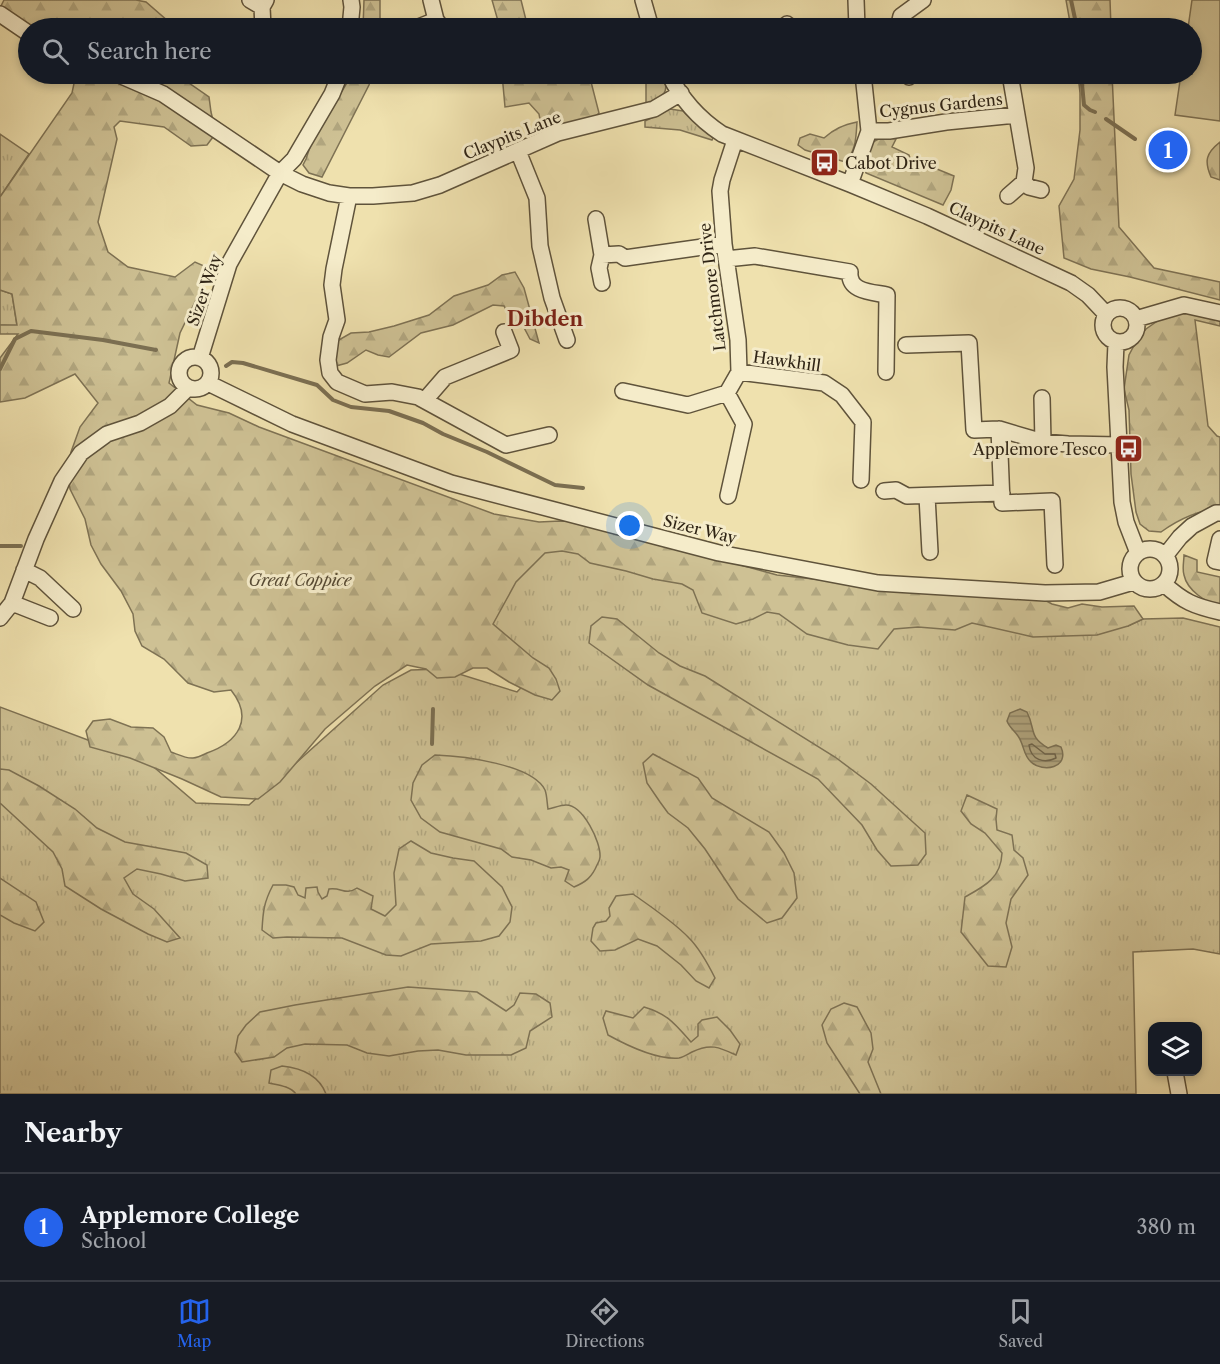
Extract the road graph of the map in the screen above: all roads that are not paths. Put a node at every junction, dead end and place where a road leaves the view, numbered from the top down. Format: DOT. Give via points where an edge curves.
graph roads {
  1 [pos="4,0"];
  2 [pos="351,0"];
  3 [pos="431,0"];
  4 [pos="643,0"];
  5 [pos="856,0"];
  6 [pos="923,0"];
  7 [pos="259,2"];
  8 [pos="0,8"];
  9 [pos="0,14"];
  10 [pos="261,18"];
  11 [pos="351,18"];
  12 [pos="437,18"];
  13 [pos="648,18"];
  14 [pos="856,18"];
  15 [pos="900,18"];
  16 [pos="18,26"];
  17 [pos="140,84"];
  18 [pos="336,84"];
  19 [pos="675,84"];
  20 [pos="864,84"];
  21 [pos="1011,84"];
  22 [pos="681,93"];
  23 [pos="1016,115"];
  24 [pos="869,131"];
  25 [pos="735,140"];
  26 [pos="518,151"];
  27 [pos="280,173"];
  28 [pos="1024,182"];
  29 [pos="850,184"];
  30 [pos="1041,190"];
  31 [pos="349,196"];
  32 [pos="1008,196"];
  33 [pos="596,219"];
  34 [pos="725,251"];
  35 [pos="602,255"];
  36 [pos="602,283"];
  37 [pos="1220,313"];
  38 [pos="1106,314"];
  39 [pos="1136,319"];
  40 [pos="504,332"];
  41 [pos="567,340"];
  42 [pos="1116,343"];
  43 [pos="906,345"];
  44 [pos="200,358"];
  45 [pos="738,372"];
  46 [pos="886,372"];
  47 [pos="208,383"];
  48 [pos="188,388"];
  49 [pos="623,391"];
  50 [pos="727,393"];
  51 [pos="1042,398"];
  52 [pos="425,400"];
  53 [pos="999,429"];
  54 [pos="549,435"];
  55 [pos="1043,442"];
  56 [pos="1119,446"];
  57 [pos="861,480"];
  58 [pos="884,490"];
  59 [pos="728,496"];
  60 [pos="927,496"];
  61 [pos="1002,498"];
  62 [pos="1219,518"];
  63 [pos="1220,539"];
  64 [pos="930,552"];
  65 [pos="1138,552"];
  66 [pos="1165,556"];
  67 [pos="1220,562"];
  68 [pos="1055,565"];
  69 [pos="24,570"];
  70 [pos="1133,582"];
  71 [pos="1164,584"];
  72 [pos="12,603"];
  73 [pos="74,609"];
  74 [pos="1220,612"];
  75 [pos="0,618"];
  76 [pos="50,618"];
  77 [pos="1176,1076"];
  78 [pos="1179,1094"];
  1 -- 8 [label="street"];
  2 -- 11 [label="street"];
  3 -- 12 [label="street"];
  4 -- 13 [label="street"];
  5 -- 14 [label="street"];
  6 -- 15 [label="street"];
  7 -- 10 [label="street"];
  9 -- 16 [label="street"];
  17 -- 27 [label="street, Claypits Lane" via="164,94"];
  18 -- 27 [label="street, Sizer Way" via="294,159"];
  19 -- 22 [label="street"];
  20 -- 24 [label="street"];
  21 -- 23 [label="street, Cygnus Gardens"];
  22 -- 25 [label="street, Claypits Lane" via="705,123"];
  22 -- 26 [label="street, Claypits Lane" via="654,109 558,133"];
  23 -- 24 [label="street, Cygnus Gardens"];
  23 -- 28 [label="street, Cygnus Gardens" via="1026,168"];
  24 -- 29 [label="street"];
  25 -- 29 [label="street, Claypits Lane"];
  25 -- 34 [label="street, Latchmore Drive" via="720,191"];
  26 -- 31 [label="street, Claypits Lane" via="413,193"];
  26 -- 41 [label="street" via="537,198 540,246"];
  27 -- 31 [label="street, Claypits Lane" via="302,184"];
  27 -- 44 [label="street, Sizer Way" via="229,264"];
  28 -- 30 [label="street"];
  28 -- 32 [label="street"];
  29 -- 38 [label="street, Claypits Lane" via="1071,283"];
  31 -- 52 [label="street" via="332,285 337,320 328,360 330,373 337,382 364,394 392,392"];
  33 -- 35 [label="street"];
  34 -- 35 [label="street" via="625,258 619,254"];
  34 -- 45 [label="street, Latchmore Drive" via="738,340"];
  34 -- 46 [label="street" via="850,272 852,285 887,295"];
  35 -- 36 [label="street"];
  37 -- 39 [label="street" via="1184,304"];
  38 -- 39 [label="street" via="1121,308"];
  38 -- 42 [label="street" via="1103,331"];
  39 -- 42 [label="street" via="1137,330 1131,339"];
  40 -- 52 [label="street" via="511,350 445,377"];
  42 -- 56 [label="street"];
  43 -- 53 [label="street" via="969,343 974,430"];
  44 -- 47 [label="street" via="212,373"];
  44 -- 48 [label="street" via="187,359 180,368 181,380"];
  45 -- 50 [label="street, Latchmore Drive"];
  45 -- 57 [label="street, Hawkhill" via="824,383 842,395 863,422"];
  47 -- 48 [label="street" via="195,390"];
  47 -- 70 [label="street, Sizer Way" via="292,424 451,483 719,553 878,583 1045,593 1099,592"];
  48 -- 69 [label="street" via="170,406 107,435 81,453 62,481"];
  49 -- 50 [label="street" via="688,405"];
  50 -- 59 [label="street" via="744,424"];
  51 -- 55 [label="street"];
  52 -- 54 [label="street" via="506,445"];
  53 -- 55 [label="street"];
  53 -- 61 [label="street"];
  55 -- 56 [label="street"];
  56 -- 65 [label="street" via="1122,502"];
  58 -- 60 [label="street"];
  60 -- 61 [label="street"];
  60 -- 64 [label="street"];
  61 -- 68 [label="street" via="1052,501"];
  62 -- 66 [label="street" via="1192,526"];
  63 -- 67 [label="street" via="1215,561"];
  65 -- 66 [label="street" via="1149,549"];
  65 -- 70 [label="street" via="1129,569"];
  66 -- 71 [label="street" via="1170,573"];
  69 -- 72 [label="street"];
  69 -- 73 [label="street" via="40,578"];
  70 -- 71 [label="street" via="1151,590"];
  71 -- 74 [label="street" via="1179,598"];
  72 -- 75 [label="street"];
  72 -- 76 [label="street"];
  77 -- 78 [label="street"];
}
